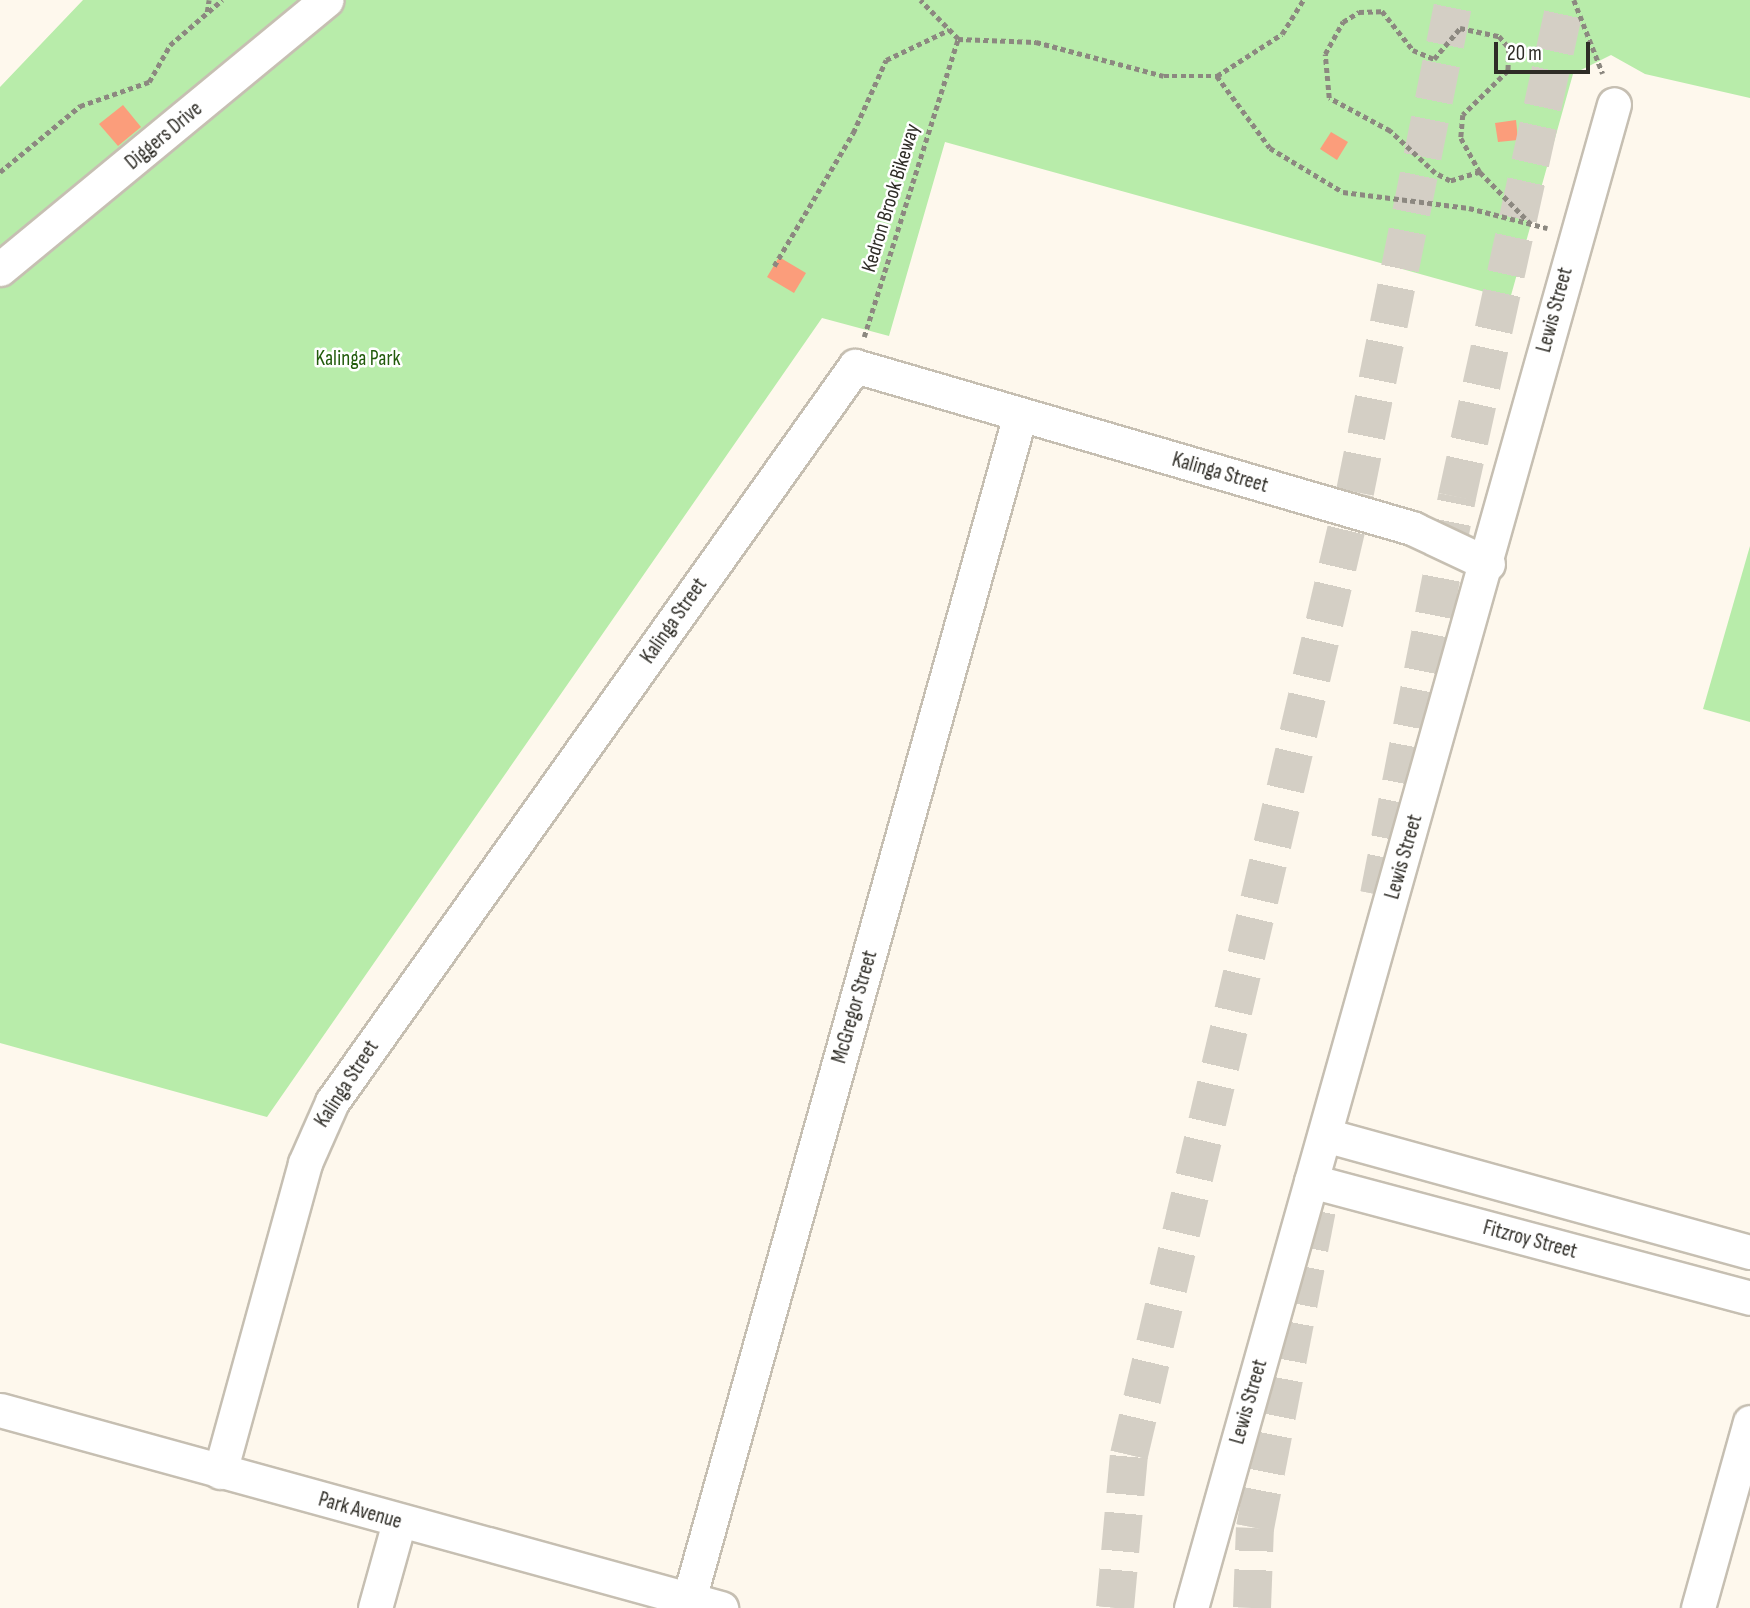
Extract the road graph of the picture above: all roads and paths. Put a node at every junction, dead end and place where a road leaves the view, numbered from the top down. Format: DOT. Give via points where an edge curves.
graph roads {
  1 [pos="209,0"];
  2 [pos="222,0"];
  3 [pos="326,0"];
  4 [pos="920,0"];
  5 [pos="1303,0"];
  6 [pos="1574,0"];
  7 [pos="207,12"];
  8 [pos="948,30"];
  9 [pos="958,39"];
  10 [pos="1217,76"];
  11 [pos="1614,104"];
  12 [pos="0,172"];
  13 [pos="1480,172"];
  14 [pos="1531,224"];
  15 [pos="1575,236"];
  16 [pos="774,266"];
  17 [pos="0,269"];
  18 [pos="855,366"];
  19 [pos="1020,415"];
  20 [pos="1488,564"];
  21 [pos="1325,1135"];
  22 [pos="1311,1181"];
  23 [pos="1750,1252"];
  24 [pos="1750,1298"];
  25 [pos="0,1410"];
  26 [pos="1750,1422"];
  27 [pos="220,1472"];
  28 [pos="399,1522"];
  29 [pos="689,1599"];
  30 [pos="375,1608"];
  31 [pos="721,1608"];
  32 [pos="1191,1608"];
  33 [pos="1698,1608"];
  1 -- 7 [label="path"];
  2 -- 7 [label="path"];
  3 -- 17 [label="street, Diggers Drive"];
  4 -- 8 [label="path"];
  5 -- 10 [label="path" via="1282,34"];
  6 -- 11 [label="path"];
  7 -- 12 [label="path" via="170,45 149,82 80,106"];
  8 -- 9 [label="path"];
  8 -- 16 [label="path" via="886,60 853,133"];
  9 -- 10 [label="path" via="1036,42 1164,76"];
  9 -- 18 [label="path, Kedron Brook Bikeway"];
  10 -- 14 [label="path" via="1270,148 1343,192 1469,208"];
  11 -- 15 [label="street, Lewis Street"];
  13 -- 13 [label="path" via="1460,126 1463,116 1508,71 1509,48 1499,36 1460,28 1434,59 1413,50 1382,11 1359,12 1343,22 1325,54 1329,98 1390,131 1434,173 1450,181"];
  13 -- 14 [label="path"];
  14 -- 15 [label="path"];
  15 -- 20 [label="street, Lewis Street"];
  18 -- 19 [label="street, Kalinga Street"];
  18 -- 27 [label="street, Kalinga Street" via="327,1110 305,1164"];
  19 -- 20 [label="street, Kalinga Street" via="1412,528"];
  19 -- 29 [label="street, McGregor Street"];
  20 -- 21 [label="street, Lewis Street"];
  21 -- 22 [label="street, Lewis Street"];
  21 -- 23 [label="street"];
  22 -- 24 [label="street, Fitzroy Street"];
  22 -- 32 [label="street, Lewis Street"];
  25 -- 27 [label="street, Park Avenue"];
  26 -- 33 [label="street"];
  27 -- 28 [label="street, Park Avenue"];
  28 -- 29 [label="street, Park Avenue"];
  28 -- 30 [label="street"];
  29 -- 31 [label="street, Park Avenue"];
}
